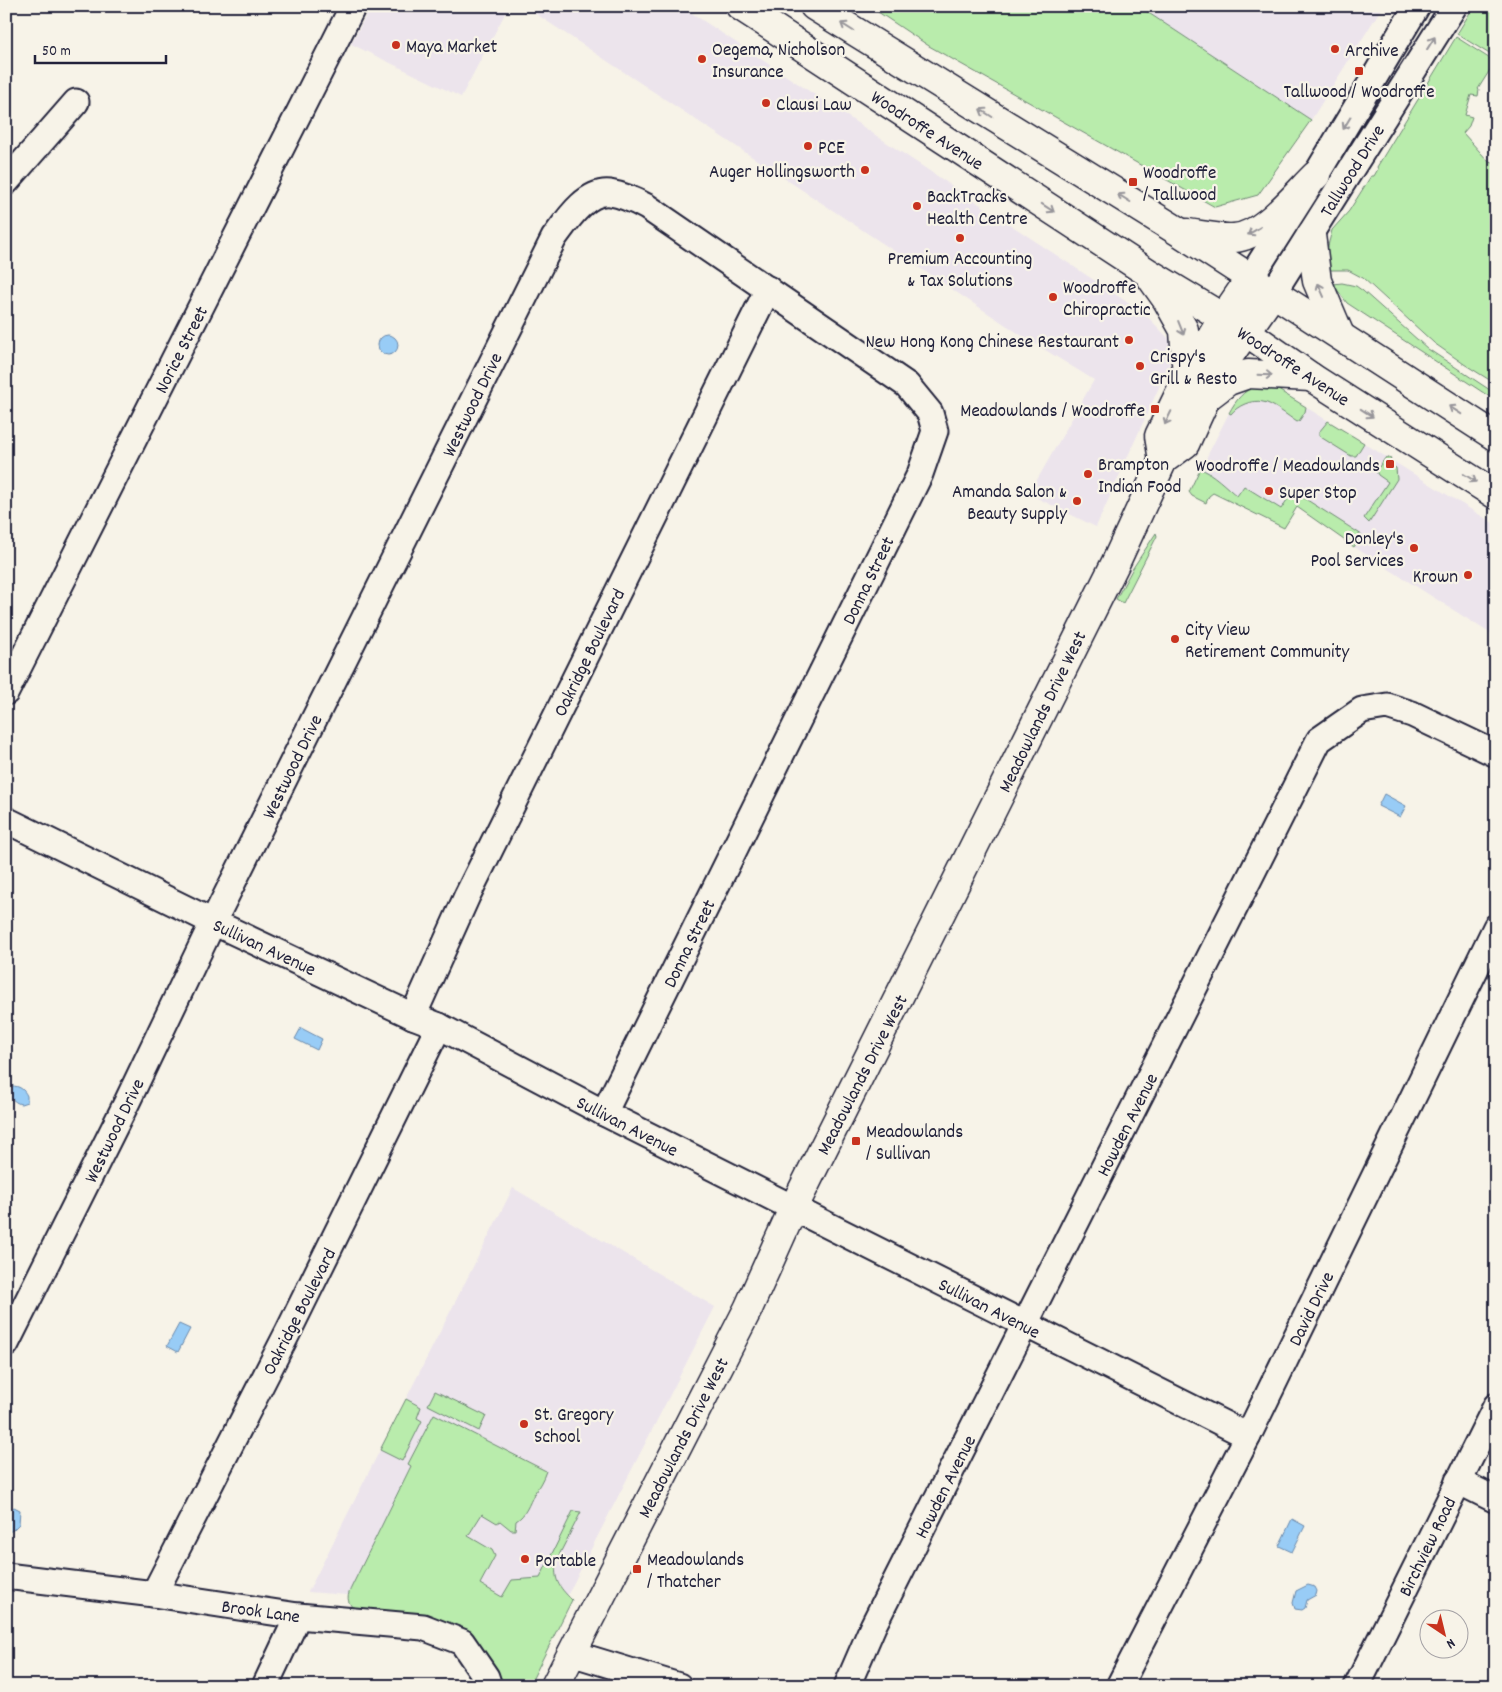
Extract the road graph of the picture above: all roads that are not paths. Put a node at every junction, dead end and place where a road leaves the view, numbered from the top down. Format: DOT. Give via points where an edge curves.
graph roads {
  1 [pos="353,6"];
  2 [pos="740,6"];
  3 [pos="814,6"];
  4 [pos="1417,6"];
  5 [pos="1454,6"];
  6 [pos="76,102"];
  7 [pos="1316,174"];
  8 [pos="6,182"];
  9 [pos="591,199"];
  10 [pos="1180,233"];
  11 [pos="1310,235"];
  12 [pos="1146,272"];
  13 [pos="1251,277"];
  14 [pos="768,290"];
  15 [pos="1274,293"];
  16 [pos="1234,325"];
  17 [pos="1340,335"];
  18 [pos="1311,377"];
  19 [pos="1187,378"];
  20 [pos="1206,398"];
  21 [pos="1496,437"];
  22 [pos="1163,460"];
  23 [pos="1496,494"];
  24 [pos="6,692"];
  25 [pos="1496,754"];
  26 [pos="6,820"];
  27 [pos="213,922"];
  28 [pos="1496,927"];
  29 [pos="413,1016"];
  30 [pos="439,1026"];
  31 [pos="604,1113"];
  32 [pos="793,1209"];
  33 [pos="1026,1325"];
  34 [pos="6,1344"];
  35 [pos="1496,1406"];
  36 [pos="1248,1436"];
  37 [pos="1486,1448"];
  38 [pos="1458,1481"];
  39 [pos="1496,1500"];
  40 [pos="6,1576"];
  41 [pos="154,1594"];
  42 [pos="298,1616"];
  43 [pos="571,1653"];
  44 [pos="264,1686"];
  45 [pos="489,1686"];
  46 [pos="555,1686"];
  47 [pos="679,1686"];
  48 [pos="847,1686"];
  49 [pos="1118,1686"];
  50 [pos="1357,1686"];
  1 -- 24 [label="street, Norice Street"];
  2 -- 12 [label="main road, Woodroffe Avenue, one-way"];
  10 -- 3 [label="main road, one-way"];
  4 -- 7 [label="street, Tallwood Drive, one-way"];
  11 -- 5 [label="street, Tallwood Drive, one-way"];
  6 -- 8 [label="street"];
  7 -- 10 [label="main road, one-way" via="1265,225 1248,236 1232,238"];
  7 -- 13 [label="street, Tallwood Drive"];
  9 -- 14 [label="street, Donna Street" via="608,193 647,206"];
  9 -- 27 [label="street, Westwood Drive" via="573,211 554,238"];
  10 -- 13 [label="main road"];
  11 -- 15 [label="street, Tallwood Drive"];
  17 -- 11 [label="main road, one-way" via="1317,281"];
  12 -- 16 [label="main road, Woodroffe Avenue"];
  12 -- 19 [label="main road, one-way" via="1184,330"];
  13 -- 15 [label="main road"];
  13 -- 16 [label="main road, Tallwood Drive"];
  14 -- 29 [label="street, Oakridge Boulevard" via="467,896"];
  14 -- 31 [label="street, Donna Street" via="907,385 930,413 936,432 920,474"];
  15 -- 16 [label="main road, Tallwood Drive"];
  15 -- 17 [label="main road"];
  16 -- 18 [label="main road, Woodroffe Avenue"];
  16 -- 19 [label="main road"];
  16 -- 20 [label="main road, Meadowlands Drive West" via="1231,353"];
  21 -- 17 [label="main road, one-way"];
  20 -- 18 [label="main road, one-way" via="1228,381 1248,374"];
  18 -- 23 [label="main road, Woodroffe Avenue, one-way"];
  19 -- 22 [label="main road, one-way" via="1159,436"];
  20 -- 22 [label="main road, Meadowlands Drive West" via="1185,444"];
  22 -- 32 [label="main road, Meadowlands Drive West" via="1115,564"];
  25 -- 33 [label="street, Howden Avenue" via="1412,714 1387,706 1362,710 1319,740"];
  26 -- 27 [label="street, Sullivan Avenue"];
  27 -- 29 [label="street, Sullivan Avenue"];
  27 -- 34 [label="street, Westwood Drive"];
  28 -- 36 [label="street, David Drive"];
  29 -- 30 [label="street, Sullivan Avenue"];
  30 -- 31 [label="street, Sullivan Avenue"];
  30 -- 41 [label="street, Oakridge Boulevard"];
  31 -- 32 [label="street, Sullivan Avenue"];
  32 -- 33 [label="street, Sullivan Avenue"];
  32 -- 43 [label="main road, Meadowlands Drive West" via="748,1310"];
  33 -- 36 [label="street, Sullivan Avenue"];
  33 -- 48 [label="street, Howden Avenue" via="873,1626"];
  35 -- 37 [label="street, Birchview Road"];
  36 -- 49 [label="street, David Drive"];
  37 -- 38 [label="street, Birchview Road"];
  38 -- 39 [label="street"];
  38 -- 50 [label="street, Birchview Road"];
  40 -- 41 [label="street, Brook Lane"];
  41 -- 42 [label="street, Brook Lane"];
  42 -- 44 [label="street"];
  42 -- 45 [label="street, Brook Lane" via="424,1628 462,1642"];
  43 -- 46 [label="main road, Meadowlands Drive West"];
  43 -- 47 [label="street"];
}
